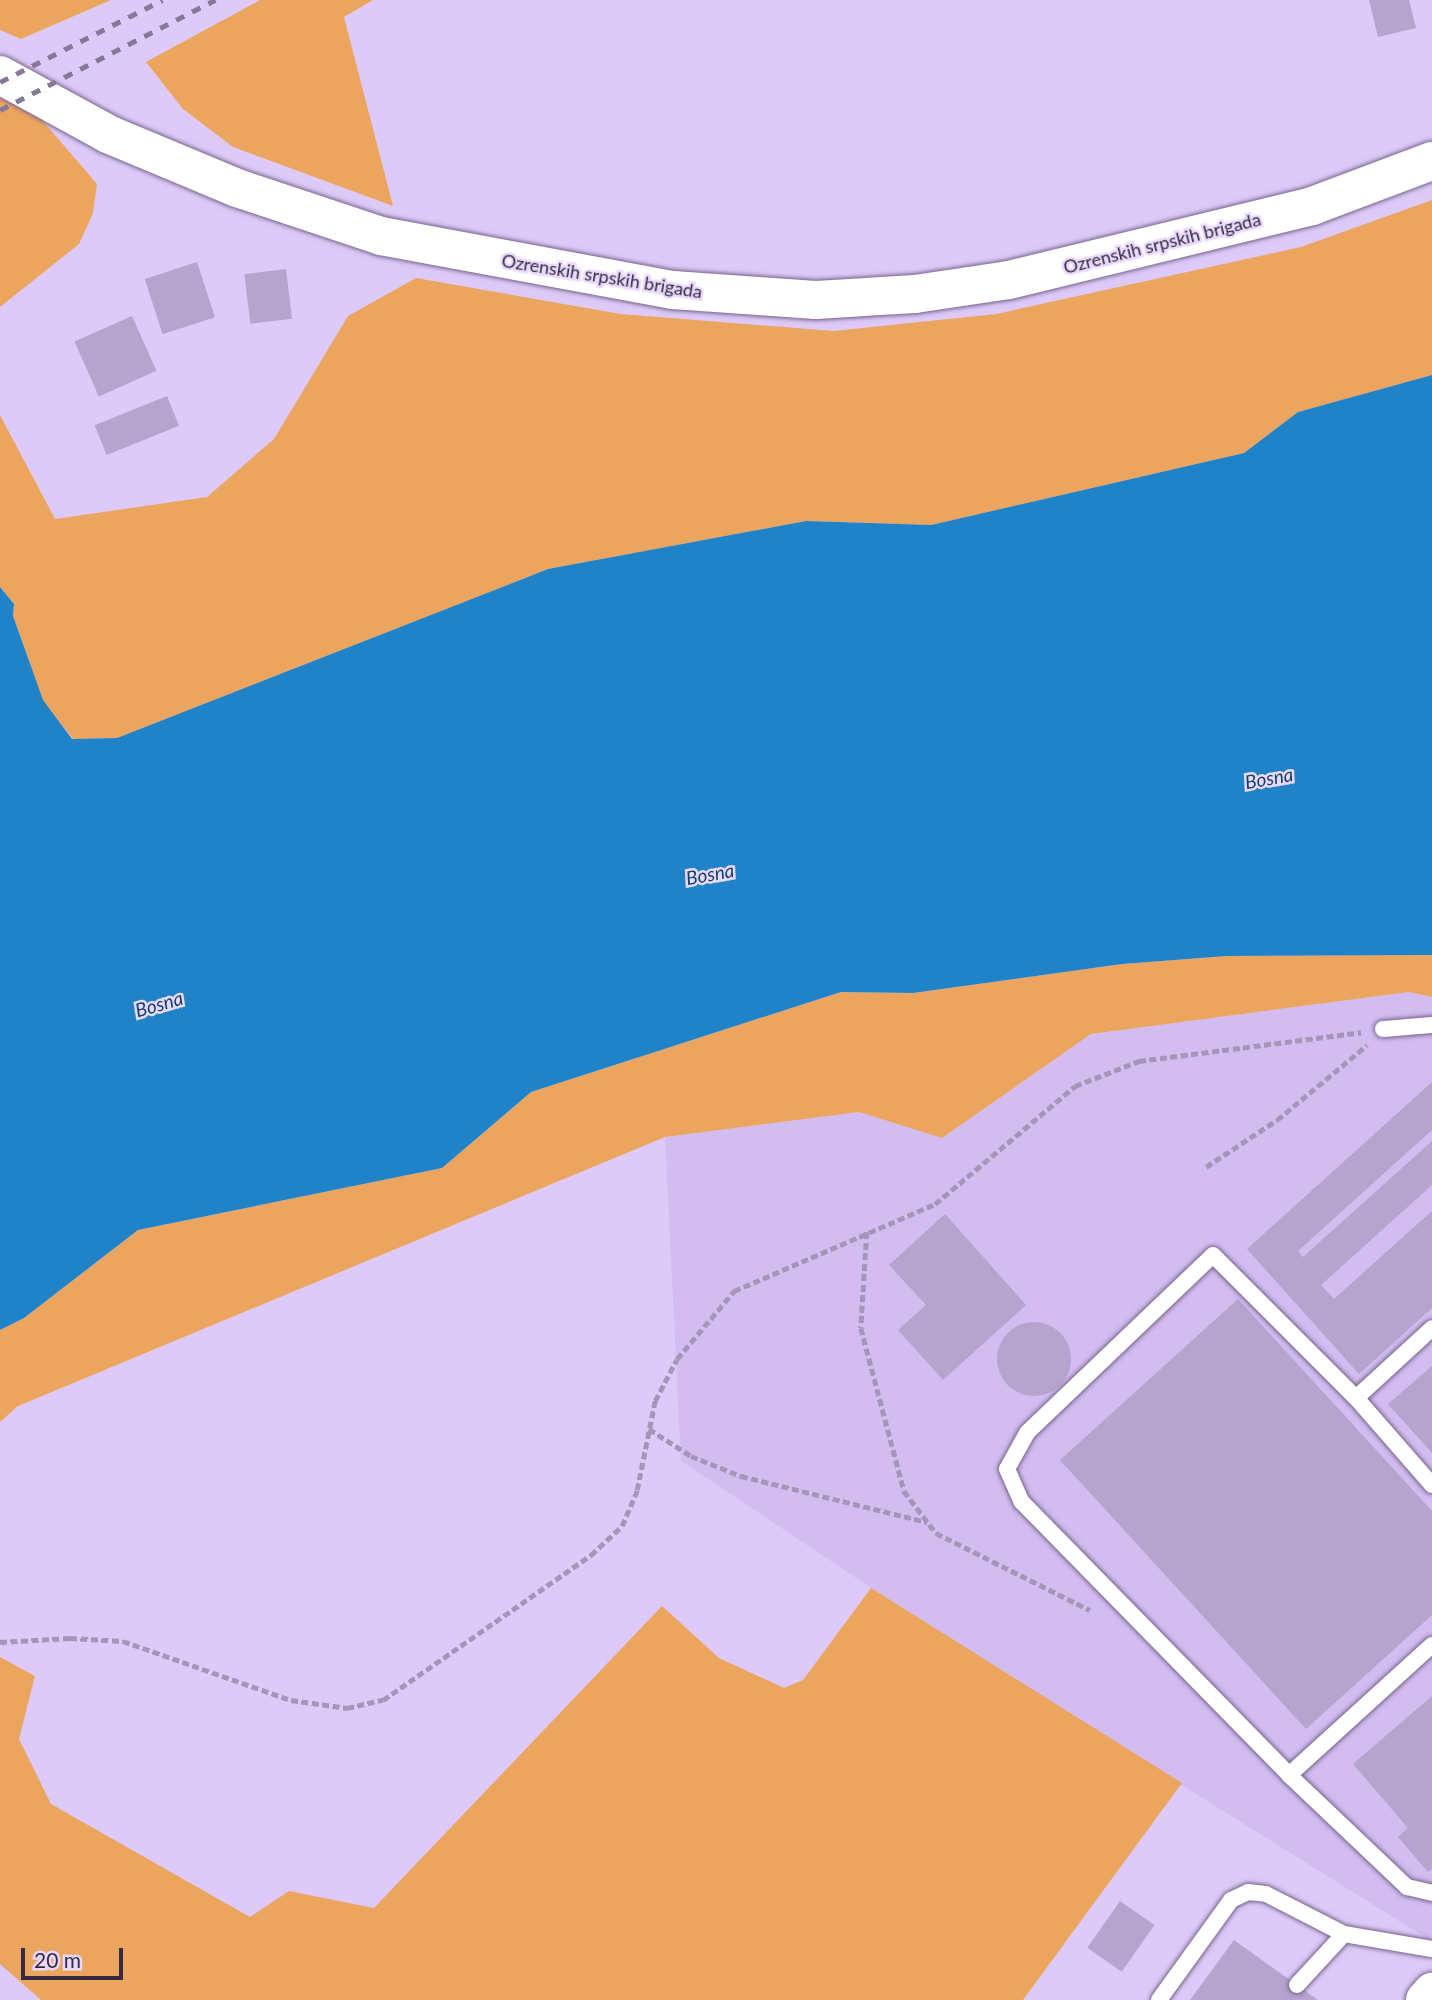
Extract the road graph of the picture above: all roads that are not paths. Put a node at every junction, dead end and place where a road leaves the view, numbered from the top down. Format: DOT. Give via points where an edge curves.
graph roads {
  1 [pos="0,75"];
  2 [pos="1432,161"];
  3 [pos="1432,1025"];
  4 [pos="1383,1029"];
  5 [pos="1432,1328"];
  6 [pos="1356,1398"];
  7 [pos="1432,1485"];
  8 [pos="1432,1645"];
  9 [pos="1289,1775"];
  10 [pos="1432,1893"];
  11 [pos="1344,1934"];
  12 [pos="1432,1949"];
  13 [pos="1297,1985"];
  14 [pos="1432,1992"];
  15 [pos="1159,2000"];
  16 [pos="1425,2000"];
  1 -- 2 [label="main road, Ozrenskih srpskih brigada" via="133,145 237,188 381,236 673,290 816,300 915,294 1009,280 1312,206"];
  3 -- 4 [label="lane"];
  5 -- 6 [label="lane"];
  6 -- 7 [label="lane"];
  6 -- 9 [label="lane" via="1213,1255 1027,1433 1007,1469 1022,1502"];
  8 -- 9 [label="lane"];
  9 -- 10 [label="lane" via="1407,1887"];
  11 -- 12 [label="lane"];
  11 -- 13 [label="lane"];
  11 -- 15 [label="lane" via="1266,1894 1248,1892 1231,1900"];
  14 -- 16 [label="main road"];
}
